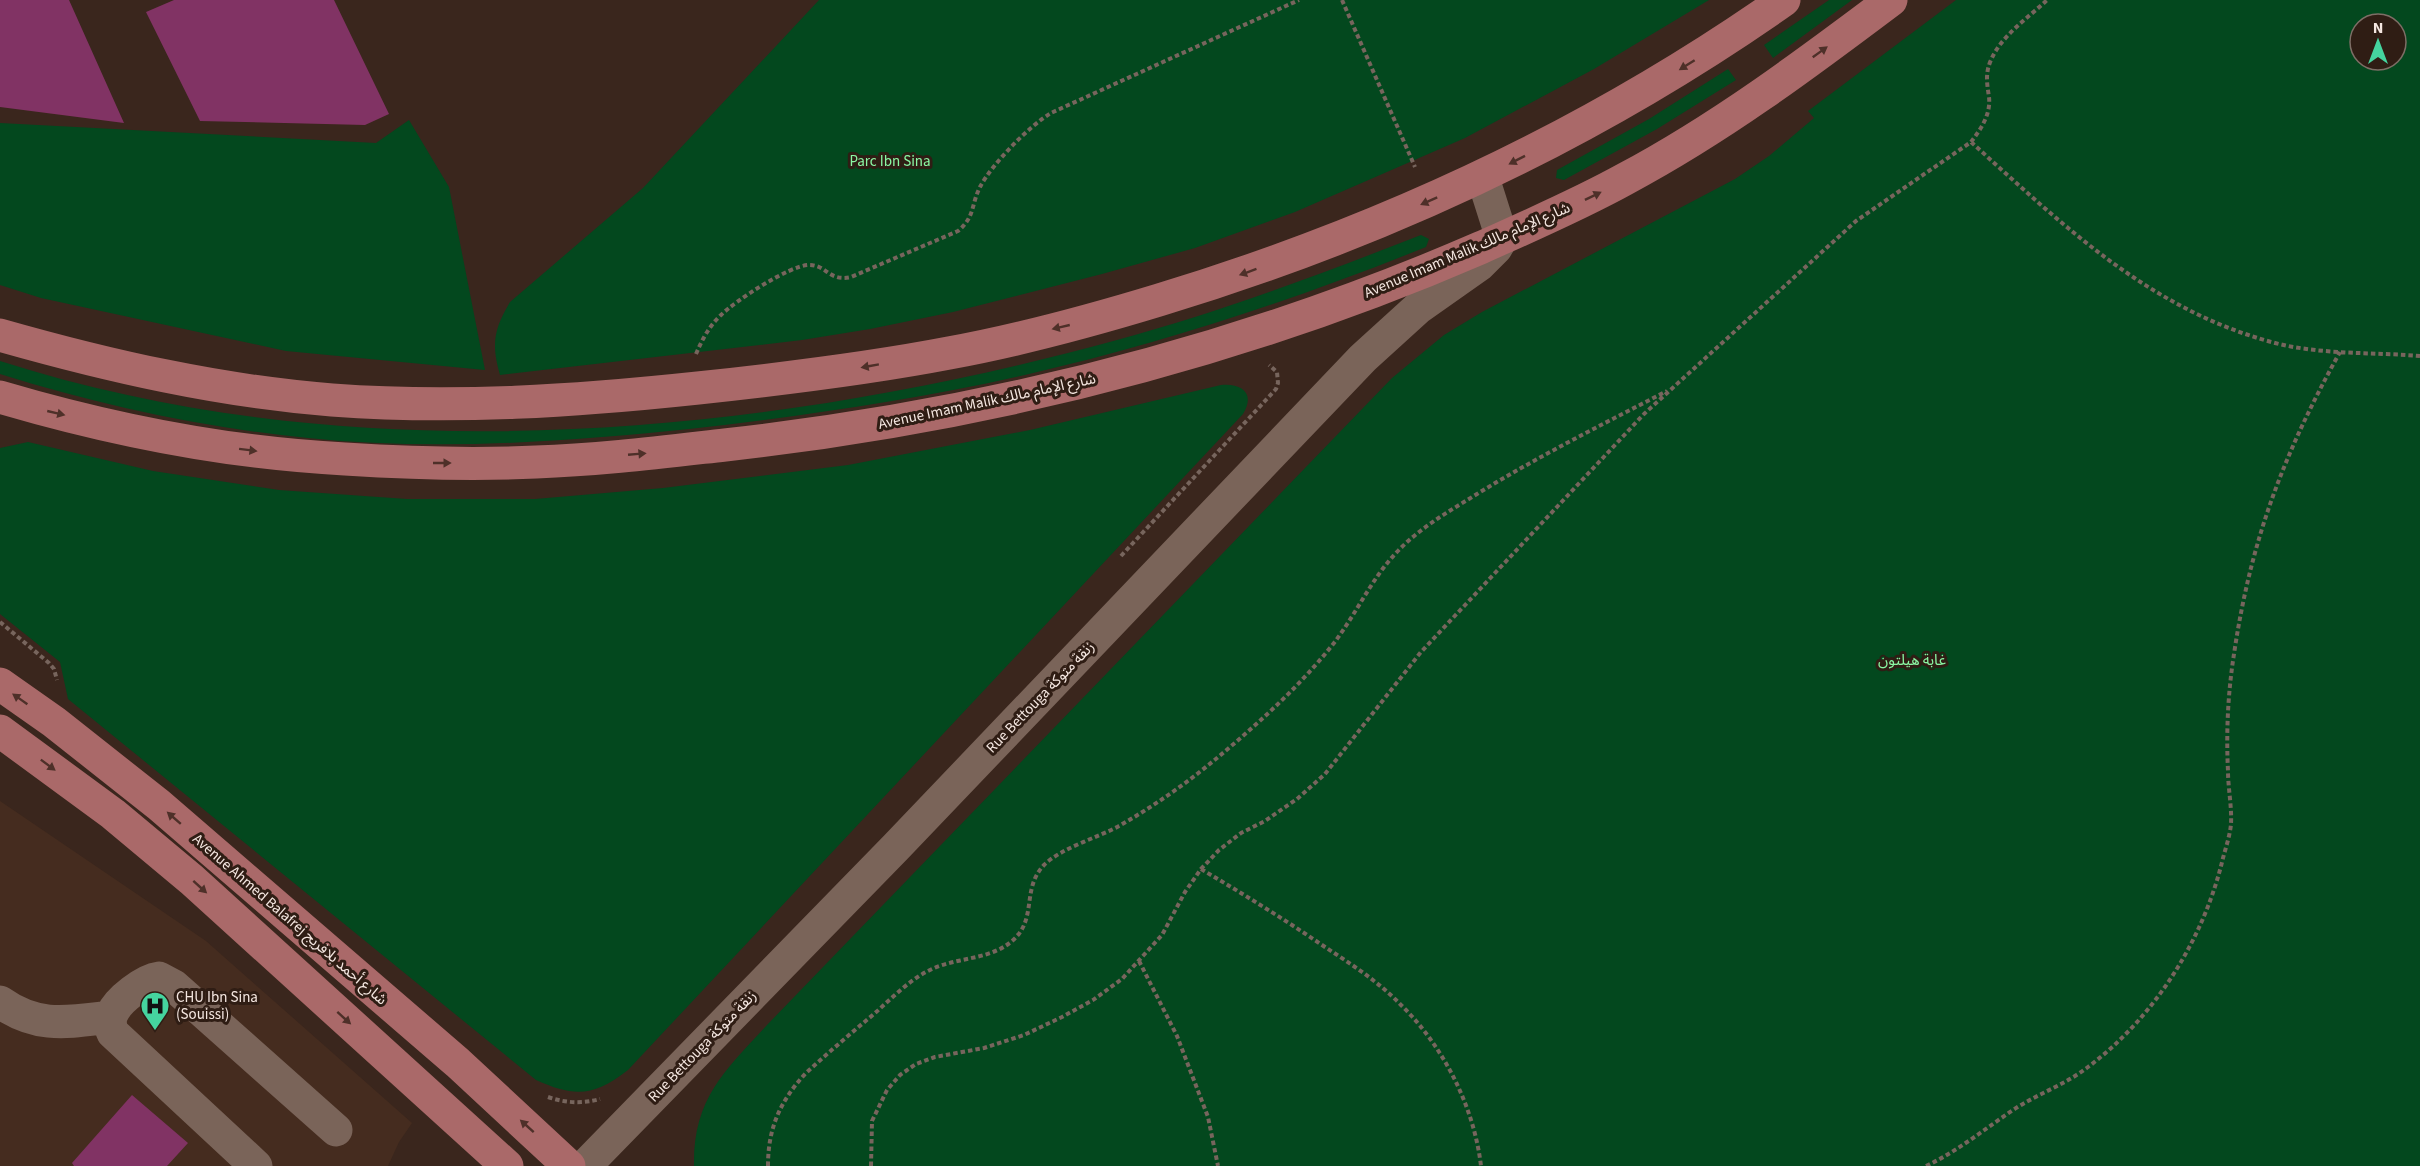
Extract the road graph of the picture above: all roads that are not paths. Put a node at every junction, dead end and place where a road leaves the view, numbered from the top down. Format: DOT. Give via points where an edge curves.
graph roads {
  1 [pos="1784,0"];
  2 [pos="1891,0"];
  3 [pos="1483,178"];
  4 [pos="1502,238"];
  5 [pos="0,335"];
  6 [pos="0,397"];
  7 [pos="0,684"];
  8 [pos="0,731"];
  9 [pos="0,1002"];
  10 [pos="111,1017"];
  11 [pos="336,1130"];
  12 [pos="256,1166"];
  13 [pos="507,1166"];
  14 [pos="570,1166"];
  15 [pos="585,1166"];
  1 -- 3 [label="main road, one-way" via="1650,88"];
  4 -- 2 [label="main road, Avenue Imam Malik شارع الإمام مالك, one-way" via="1624,180 1681,147 1773,87"];
  3 -- 4 [label="street"];
  3 -- 5 [label="main road, one-way" via="1370,227 1234,278 1095,319 942,354 810,376 554,402 442,405 330,400 219,386 120,367"];
  6 -- 4 [label="main road, Avenue Imam Malik شارع الإمام مالك, one-way" via="143,433 241,449 340,459 439,464 538,462 685,450 922,417 1167,360 1286,323 1404,280"];
  4 -- 15 [label="street, Rue Bettouga زنقة متوكة" via="1479,265 1418,308 1363,358"];
  14 -- 7 [label="main road, Avenue Ahmed Balafrej شارع أحمد بلافريج, one-way" via="458,1063 159,805"];
  8 -- 13 [label="main road, one-way" via="112,814 192,880"];
  9 -- 10 [label="street" via="44,1022"];
  10 -- 11 [label="street" via="116,1007 142,983 159,978 167,981"];
  10 -- 12 [label="street" via="112,1033"];
}
